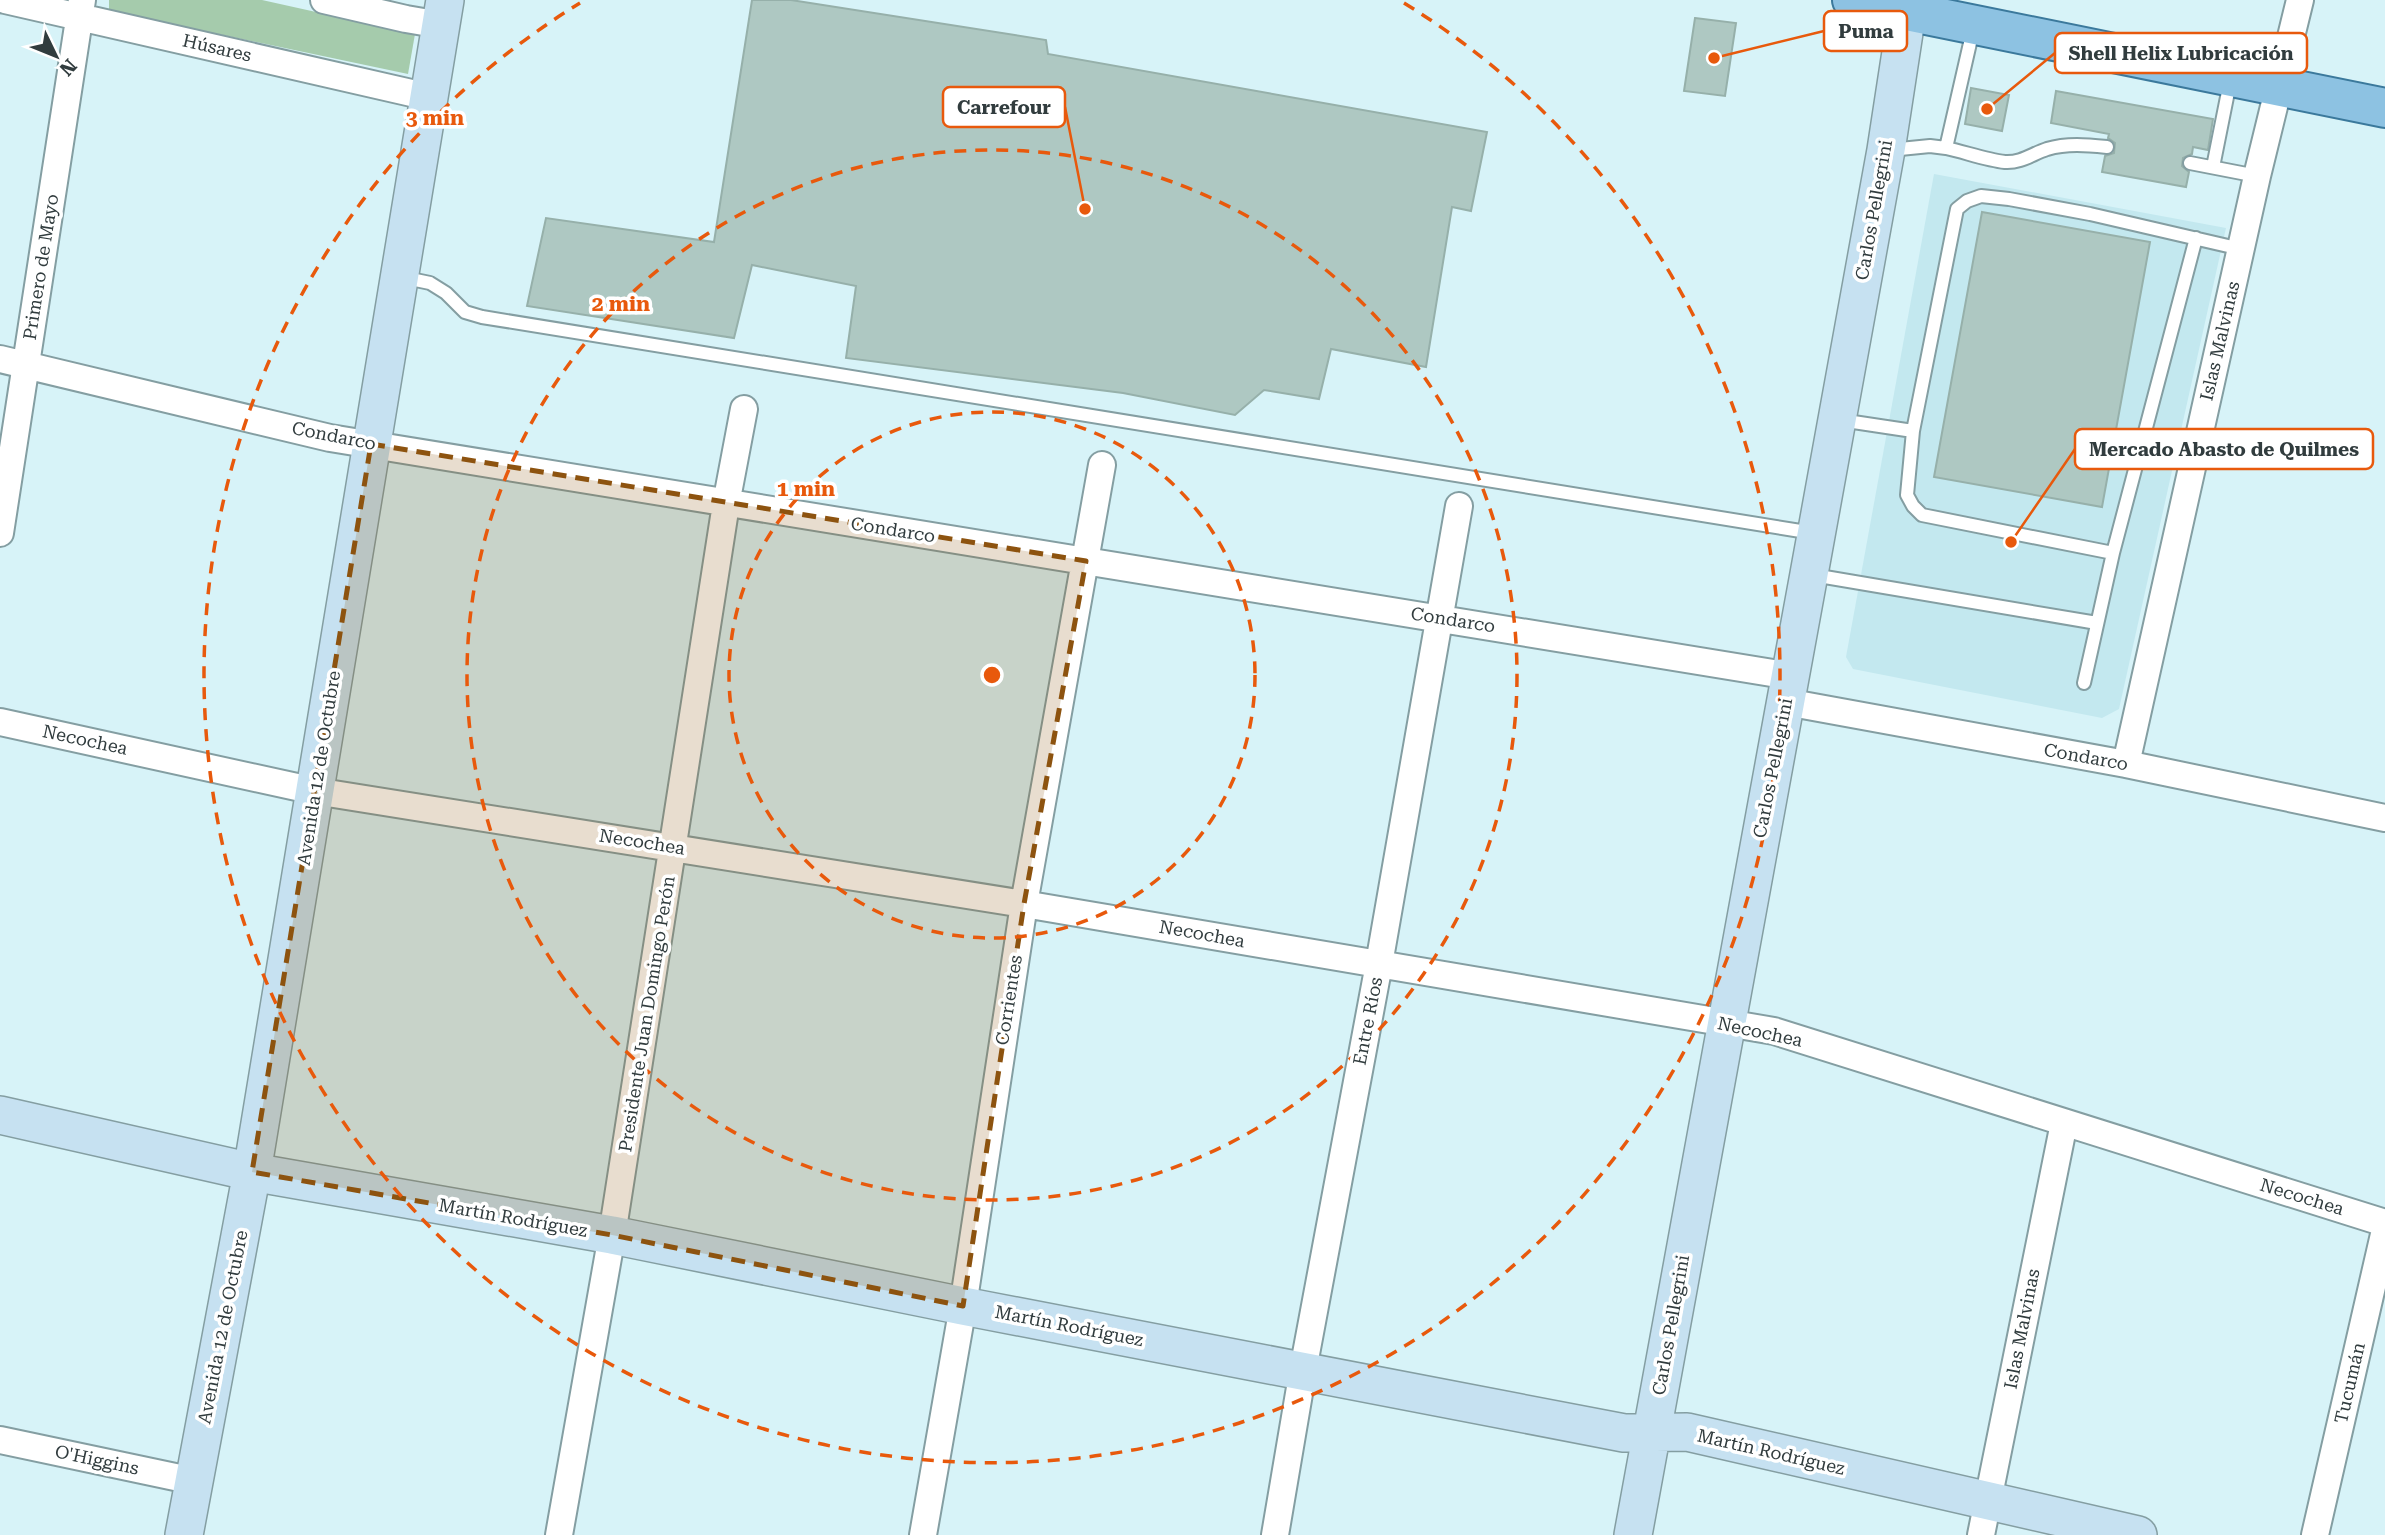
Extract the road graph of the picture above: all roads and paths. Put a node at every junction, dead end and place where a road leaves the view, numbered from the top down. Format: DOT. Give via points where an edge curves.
graph roads {
  1 [pos="5,0"];
  2 [pos="324,0"];
  3 [pos="1852,0"];
  4 [pos="2300,0"];
  5 [pos="1908,6"];
  6 [pos="80,8"];
  7 [pos="443,13"];
  8 [pos="1974,26"];
  9 [pos="2231,78"];
  10 [pos="2278,88"];
  11 [pos="429,97"];
  12 [pos="2385,108"];
  13 [pos="2107,147"];
  14 [pos="1947,148"];
  15 [pos="1886,150"];
  16 [pos="2190,163"];
  17 [pos="2213,167"];
  18 [pos="2257,176"];
  19 [pos="2196,238"];
  20 [pos="2241,249"];
  21 [pos="399,277"];
  22 [pos="0,359"];
  23 [pos="26,365"];
  24 [pos="744,409"];
  25 [pos="1836,419"];
  26 [pos="1913,432"];
  27 [pos="371,444"];
  28 [pos="1101,465"];
  29 [pos="726,504"];
  30 [pos="1460,506"];
  31 [pos="0,533"];
  32 [pos="1816,534"];
  33 [pos="2113,553"];
  34 [pos="1086,561"];
  35 [pos="1809,574"];
  36 [pos="1439,618"];
  37 [pos="2097,623"];
  38 [pos="2084,683"];
  39 [pos="1788,689"];
  40 [pos="0,722"];
  41 [pos="2126,764"];
  42 [pos="315,791"];
  43 [pos="2385,818"];
  44 [pos="673,847"];
  45 [pos="1024,904"];
  46 [pos="1379,964"];
  47 [pos="1725,1023"];
  48 [pos="0,1115"];
  49 [pos="2064,1123"];
  50 [pos="252,1172"];
  51 [pos="2385,1223"];
  52 [pos="2385,1230"];
  53 [pos="612,1235"];
  54 [pos="963,1306"];
  55 [pos="1303,1370"];
  56 [pos="1651,1433"];
  57 [pos="0,1440"];
  58 [pos="194,1480"];
  59 [pos="1984,1518"];
  60 [pos="184,1535"];
  61 [pos="559,1535"];
  62 [pos="923,1535"];
  63 [pos="1275,1535"];
  64 [pos="1633,1535"];
  65 [pos="2138,1535"];
  66 [pos="2315,1535"];
  1 -- 6 [label="street, Húsares"];
  2 -- 7 [label="street" via="406,19"];
  3 -- 5 [label="main road"];
  4 -- 10 [label="street, Islas Malvinas"];
  5 -- 8 [label="main road"];
  5 -- 15 [label="street, Carlos Pellegrini"];
  6 -- 11 [label="street, Húsares"];
  6 -- 23 [label="street, Primero de Mayo"];
  7 -- 11 [label="street, Avenida 12 de Octubre"];
  8 -- 9 [label="main road"];
  8 -- 14 [label="lane"];
  9 -- 10 [label="main road"];
  9 -- 17 [label="lane"];
  10 -- 12 [label="main road"];
  10 -- 18 [label="street, Islas Malvinas"];
  11 -- 21 [label="street, Avenida 12 de Octubre"];
  13 -- 14 [label="lane" via="2060,146 2021,161 2005,162"];
  14 -- 15 [label="lane"];
  15 -- 25 [label="street, Carlos Pellegrini"];
  16 -- 17 [label="lane"];
  17 -- 18 [label="lane"];
  18 -- 20 [label="street, Islas Malvinas"];
  19 -- 20 [label="lane"];
  19 -- 26 [label="lane" via="2008,199 1981,196 1962,204 1957,209"];
  19 -- 33 [label="lane"];
  20 -- 41 [label="street, Islas Malvinas"];
  21 -- 27 [label="street, Avenida 12 de Octubre"];
  21 -- 32 [label="lane" via="430,283 465,312 482,317"];
  22 -- 23 [label="street, Condarco"];
  23 -- 27 [label="street, Condarco"];
  23 -- 31 [label="street, Primero de Mayo"];
  24 -- 29 [label="street, Presidente Juan Domingo Perón"];
  25 -- 26 [label="lane"];
  25 -- 32 [label="street, Carlos Pellegrini"];
  26 -- 33 [label="lane" via="1907,495 1922,515"];
  27 -- 29 [label="street, Condarco"];
  27 -- 42 [label="street, Avenida 12 de Octubre"];
  28 -- 34 [label="street, Corrientes"];
  29 -- 34 [label="street, Condarco"];
  29 -- 44 [label="street, Presidente Juan Domingo Perón"];
  30 -- 36 [label="street, Entre Ríos"];
  32 -- 35 [label="street, Carlos Pellegrini"];
  33 -- 37 [label="lane"];
  34 -- 36 [label="street, Condarco"];
  34 -- 45 [label="street, Corrientes"];
  35 -- 37 [label="lane"];
  35 -- 39 [label="street, Carlos Pellegrini"];
  36 -- 39 [label="street, Condarco"];
  36 -- 46 [label="street, Entre Ríos"];
  37 -- 38 [label="lane"];
  39 -- 41 [label="street, Condarco"];
  39 -- 47 [label="street, Carlos Pellegrini"];
  40 -- 42 [label="street, Necochea"];
  41 -- 43 [label="street, Condarco"];
  42 -- 44 [label="street, Necochea"];
  42 -- 50 [label="street, Avenida 12 de Octubre"];
  44 -- 45 [label="street, Necochea"];
  44 -- 53 [label="street, Presidente Juan Domingo Perón"];
  45 -- 46 [label="street, Necochea"];
  45 -- 54 [label="street, Corrientes"];
  46 -- 47 [label="street, Necochea"];
  46 -- 55 [label="street, Entre Ríos"];
  47 -- 49 [label="street, Necochea" via="1774,1031"];
  47 -- 56 [label="street, Carlos Pellegrini"];
  48 -- 50 [label="street, Martín Rodríguez"];
  49 -- 51 [label="street, Necochea"];
  49 -- 59 [label="street, Islas Malvinas"];
  50 -- 53 [label="street, Martín Rodríguez"];
  50 -- 58 [label="street, Avenida 12 de Octubre"];
  52 -- 66 [label="street, Tucumán"];
  53 -- 54 [label="street, Martín Rodríguez"];
  53 -- 61 [label="street, Presidente Juan Domingo Perón"];
  54 -- 55 [label="street, Martín Rodríguez"];
  54 -- 62 [label="street, Corrientes"];
  55 -- 56 [label="street, Martín Rodríguez" via="1624,1433"];
  55 -- 63 [label="street, Entre Ríos"];
  56 -- 59 [label="street, Martín Rodríguez" via="1687,1432"];
  56 -- 64 [label="street, Carlos Pellegrini"];
  57 -- 58 [label="street, O'Higgins"];
  58 -- 60 [label="street, Avenida 12 de Octubre"];
  59 -- 65 [label="street, Martín Rodríguez"];
}
